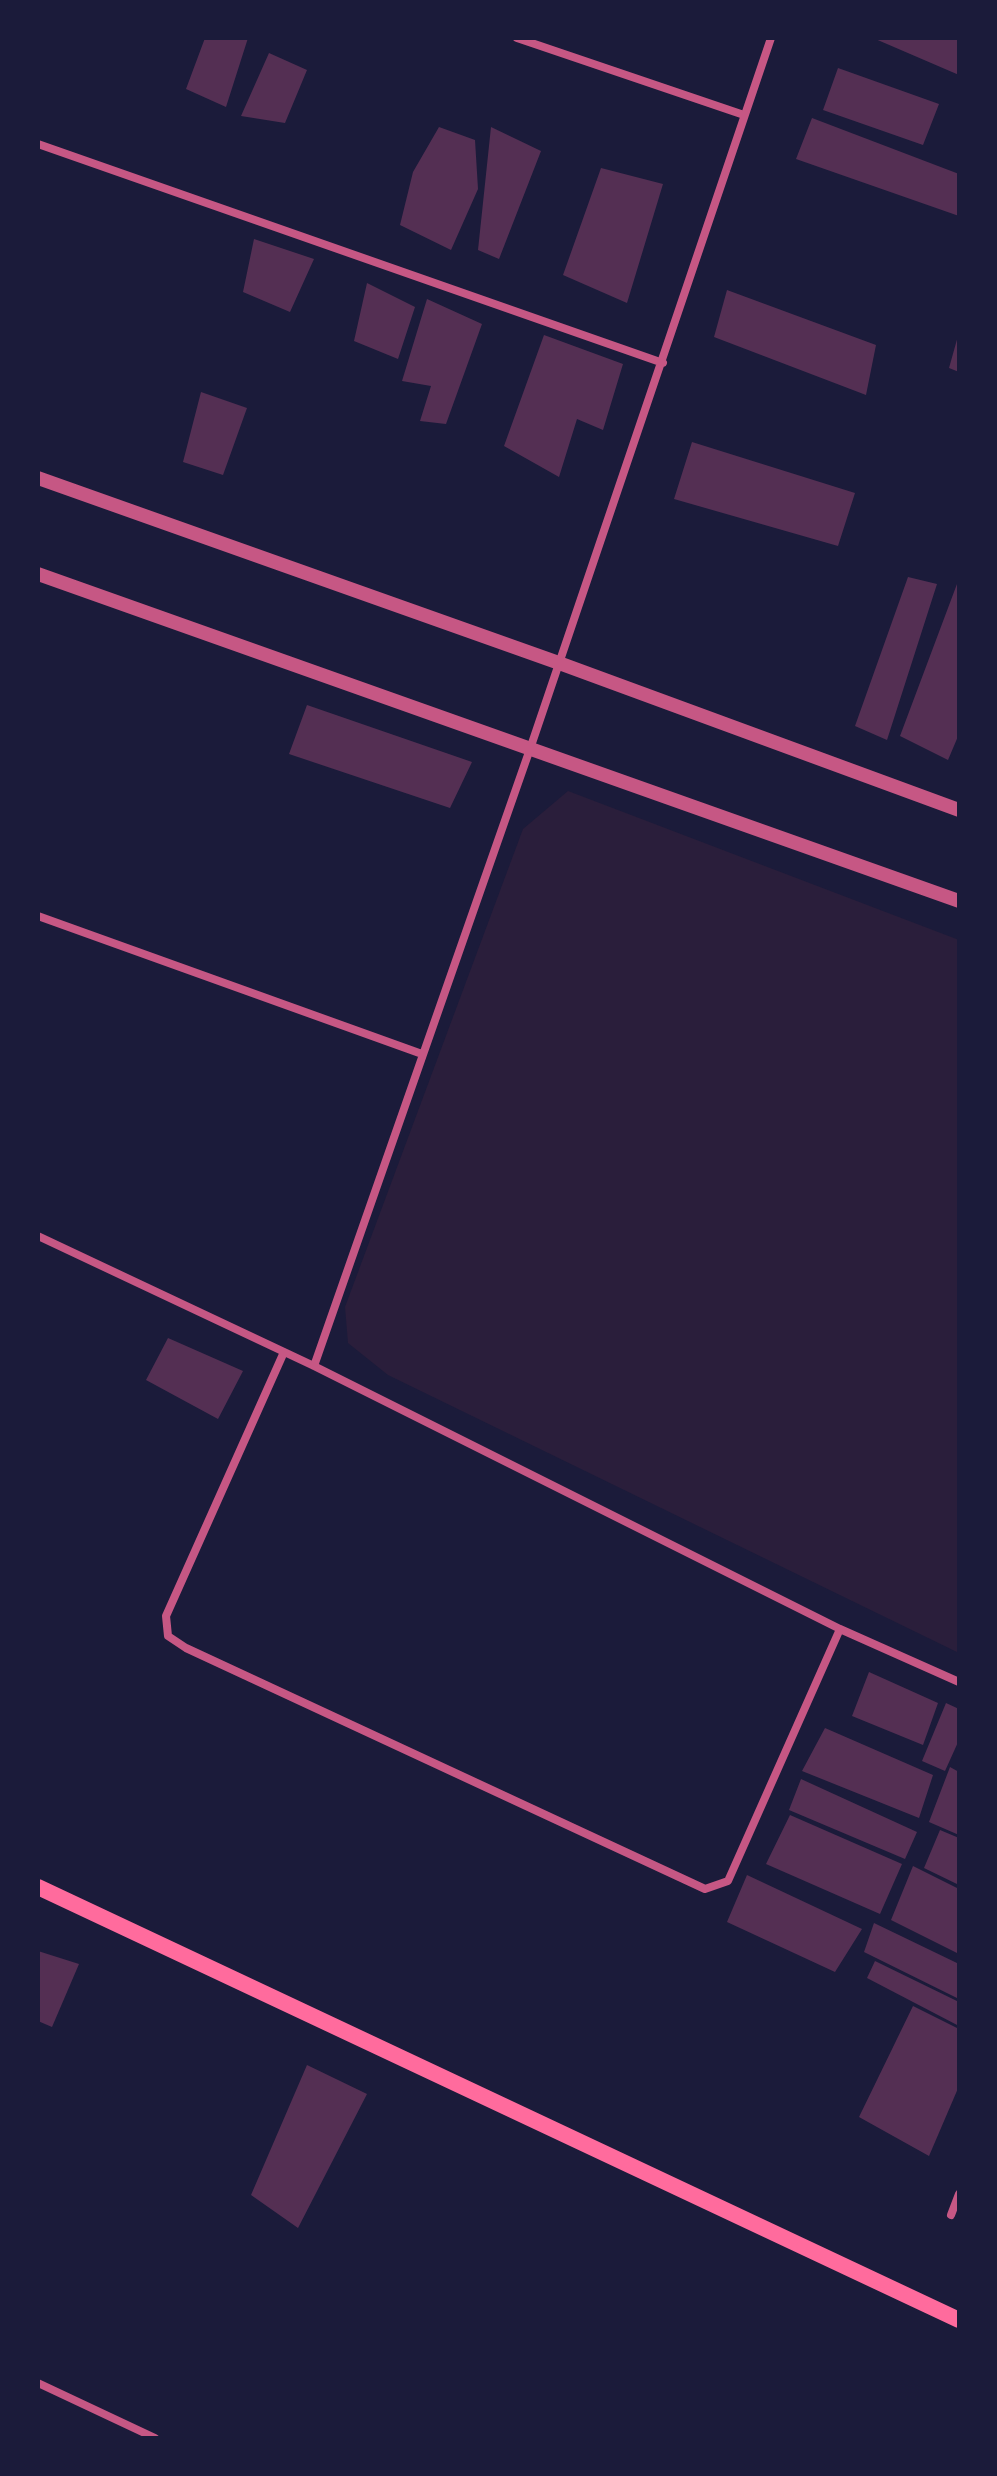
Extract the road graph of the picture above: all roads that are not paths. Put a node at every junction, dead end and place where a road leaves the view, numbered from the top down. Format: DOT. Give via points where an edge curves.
graph roads {
  1 [pos="517,38"];
  2 [pos="771,38"];
  3 [pos="744,115"];
  4 [pos="38,144"];
  5 [pos="663,363"];
  6 [pos="38,478"];
  7 [pos="38,574"];
  8 [pos="559,663"];
  9 [pos="530,749"];
  10 [pos="959,810"];
  11 [pos="958,898"];
  12 [pos="38,916"];
  13 [pos="422,1054"];
  14 [pos="38,1236"];
  15 [pos="284,1352"];
  16 [pos="314,1366"];
  17 [pos="840,1629"];
  18 [pos="959,1682"];
  19 [pos="38,1887"];
  20 [pos="959,2194"];
  21 [pos="951,2215"];
  22 [pos="959,2320"];
  23 [pos="38,2383"];
  24 [pos="155,2438"];
  1 -- 3 [label="street"];
  2 -- 3 [label="street"];
  3 -- 5 [label="street"];
  4 -- 5 [label="street"];
  5 -- 8 [label="street"];
  6 -- 8 [label="street"];
  7 -- 9 [label="street"];
  8 -- 9 [label="street"];
  8 -- 10 [label="street"];
  9 -- 11 [label="street"];
  9 -- 13 [label="street"];
  12 -- 13 [label="street"];
  13 -- 16 [label="street"];
  14 -- 15 [label="street"];
  15 -- 16 [label="street"];
  15 -- 17 [label="street" via="166,1616 168,1636 186,1648 705,1889 728,1881"];
  16 -- 17 [label="street"];
  17 -- 18 [label="street"];
  19 -- 22 [label="main road"];
  20 -- 21 [label="street"];
  23 -- 24 [label="street"];
}
